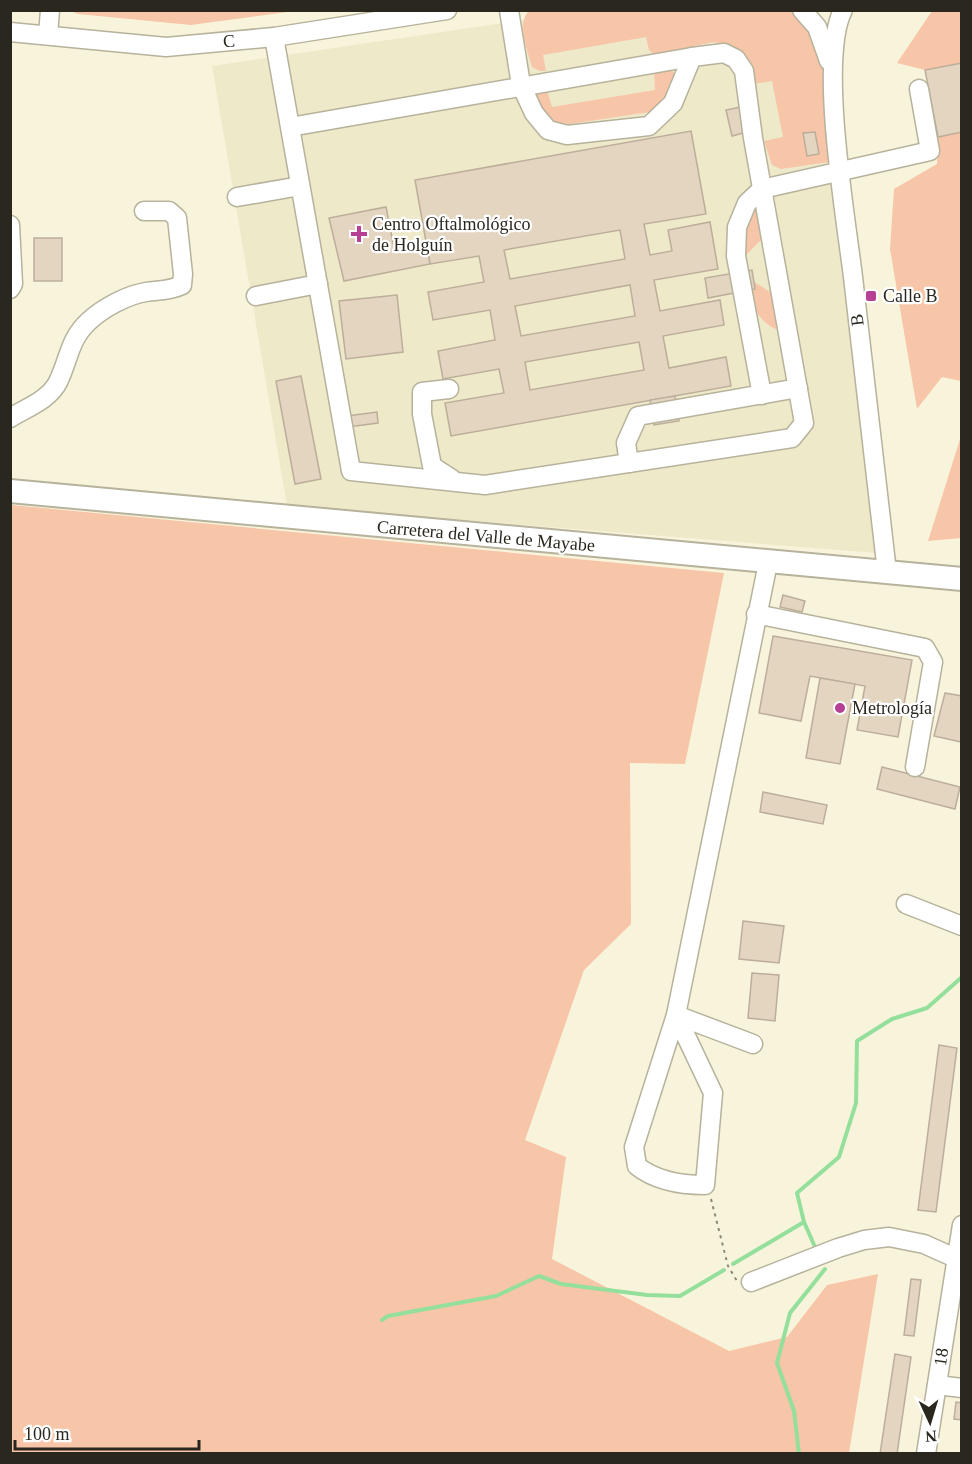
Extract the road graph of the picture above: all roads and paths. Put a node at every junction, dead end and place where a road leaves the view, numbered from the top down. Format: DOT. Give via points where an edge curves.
graph roads {
  1 [pos="50,10"];
  2 [pos="447,10"];
  3 [pos="509,10"];
  4 [pos="802,10"];
  5 [pos="843,10"];
  6 [pos="10,32"];
  7 [pos="48,35"];
  8 [pos="274,37"];
  9 [pos="692,57"];
  10 [pos="832,67"];
  11 [pos="521,85"];
  12 [pos="919,89"];
  13 [pos="290,127"];
  14 [pos="840,174"];
  15 [pos="300,186"];
  16 [pos="762,189"];
  17 [pos="237,197"];
  18 [pos="144,211"];
  19 [pos="10,225"];
  20 [pos="318,284"];
  21 [pos="10,289"];
  22 [pos="256,296"];
  23 [pos="798,388"];
  24 [pos="449,389"];
  25 [pos="762,395"];
  26 [pos="10,418"];
  27 [pos="628,463"];
  28 [pos="456,482"];
  29 [pos="10,491"];
  30 [pos="768,563"];
  31 [pos="887,572"];
  32 [pos="962,579"];
  33 [pos="756,614"];
  34 [pos="915,767"];
  35 [pos="906,904"];
  36 [pos="962,926"];
  37 [pos="676,1015"];
  38 [pos="753,1044"];
  39 [pos="705,1185"];
  40 [pos="962,1225"];
  41 [pos="959,1261"];
  42 [pos="751,1282"];
  43 [pos="937,1385"];
  44 [pos="962,1388"];
  45 [pos="926,1454"];
  1 -- 7 [label="street"];
  2 -- 8 [label="street, C"];
  3 -- 11 [label="street"];
  4 -- 10 [label="street, B" via="817,27"];
  5 -- 10 [label="street, B" via="835,25"];
  6 -- 7 [label="street, C"];
  7 -- 8 [label="street, C" via="166,47"];
  8 -- 13 [label="street"];
  9 -- 11 [label="street"];
  9 -- 11 [label="street" via="673,103 649,126 567,135 548,130 534,113"];
  9 -- 16 [label="street" via="724,53 736,59 744,71"];
  10 -- 14 [label="street, B"];
  11 -- 13 [label="street"];
  12 -- 14 [label="street" via="930,151"];
  13 -- 15 [label="street"];
  14 -- 16 [label="street"];
  14 -- 31 [label="street, B"];
  15 -- 17 [label="street"];
  15 -- 20 [label="street"];
  16 -- 23 [label="street"];
  16 -- 25 [label="street" via="747,203 737,227 736,256"];
  18 -- 26 [label="street" via="169,211 177,218 182,285 127,298 90,320 72,342 58,383"];
  19 -- 21 [label="street"];
  20 -- 22 [label="street"];
  20 -- 28 [label="street" via="351,471"];
  23 -- 25 [label="street"];
  23 -- 27 [label="street" via="804,423 792,438"];
  24 -- 28 [label="street" via="422,392 422,414 432,466"];
  25 -- 27 [label="street" via="638,416 626,443"];
  27 -- 28 [label="street" via="485,485"];
  29 -- 30 [label="main road, Carretera del Valle de Mayabe"];
  30 -- 31 [label="main road, Carretera del Valle de Mayabe"];
  30 -- 33 [label="street"];
  31 -- 32 [label="main road, Carretera del Valle de Mayabe"];
  33 -- 34 [label="street" via="925,648 933,662"];
  33 -- 37 [label="street"];
  35 -- 36 [label="street"];
  37 -- 38 [label="street"];
  37 -- 39 [label="street" via="713,1094"];
  37 -- 39 [label="street" via="634,1147 634,1158 637,1166 648,1174 685,1185"];
  39 -- 42 [label="path" via="730,1274 735,1281"];
  40 -- 41 [label="street, 18"];
  41 -- 42 [label="street" via="924,1244 889,1237 847,1245"];
  41 -- 43 [label="street, 18"];
  43 -- 44 [label="street"];
  43 -- 45 [label="street, 18"];
}
